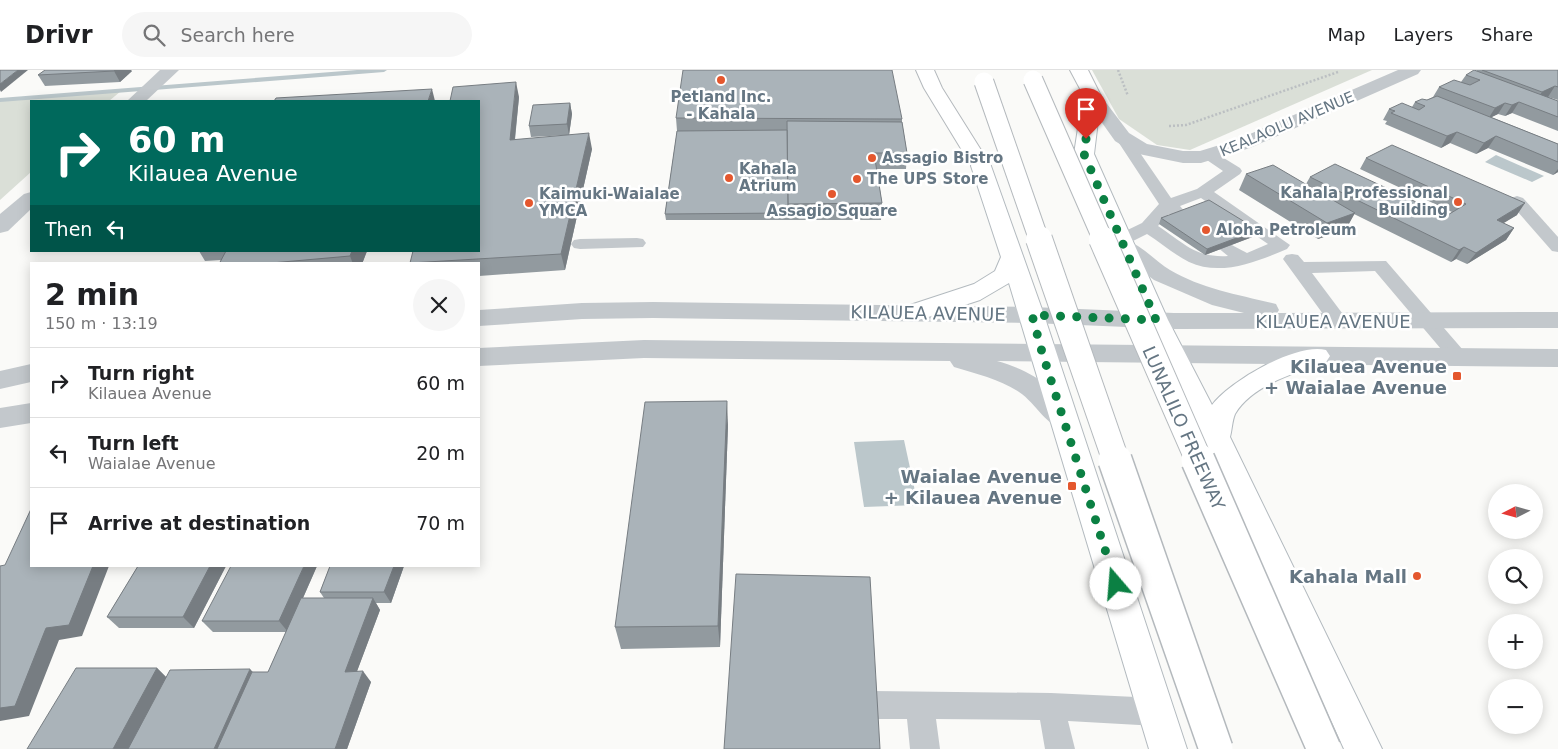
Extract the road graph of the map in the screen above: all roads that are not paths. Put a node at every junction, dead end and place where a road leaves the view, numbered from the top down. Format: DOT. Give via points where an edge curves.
graph roads {
  1 [pos="925,70"];
  2 [pos="1079,70"];
  3 [pos="1412,70"];
  4 [pos="166,74"];
  5 [pos="1030,75"];
  6 [pos="982,76"];
  7 [pos="1092,96"];
  8 [pos="138,100"];
  9 [pos="1122,137"];
  10 [pos="1209,155"];
  11 [pos="1203,192"];
  12 [pos="30,199"];
  13 [pos="1517,202"];
  14 [pos="1168,204"];
  15 [pos="1182,215"];
  16 [pos="0,226"];
  17 [pos="1148,227"];
  18 [pos="637,243"];
  19 [pos="1123,243"];
  20 [pos="580,244"];
  21 [pos="1281,245"];
  22 [pos="1226,247"];
  23 [pos="1558,247"];
  24 [pos="1012,257"];
  25 [pos="1246,260"];
  26 [pos="1298,268"];
  27 [pos="913,313"];
  28 [pos="1032,315"];
  29 [pos="480,318"];
  30 [pos="1156,320"];
  31 [pos="1558,320"];
  32 [pos="1328,321"];
  33 [pos="1428,321"];
  34 [pos="918,350"];
  35 [pos="1042,352"];
  36 [pos="1173,355"];
  37 [pos="1317,356"];
  38 [pos="480,357"];
  39 [pos="1459,357"];
  40 [pos="1558,358"];
  41 [pos="30,374"];
  42 [pos="0,380"];
  43 [pos="30,413"];
  44 [pos="0,418"];
  45 [pos="1064,420"];
  46 [pos="1216,437"];
  47 [pos="873,705"];
  48 [pos="920,705"];
  49 [pos="1051,708"];
  50 [pos="1157,712"];
  51 [pos="925,749"];
  52 [pos="1060,749"];
  53 [pos="1168,749"];
  54 [pos="1216,749"];
  55 [pos="1324,749"];
  56 [pos="1363,749"];
  1 -- 24 [label="main road" via="981,166"];
  2 -- 7 [label="main road"];
  3 -- 10 [label="street, KEALAOLU AVENUE" via="1243,144"];
  4 -- 8 [label="street"];
  5 -- 55 [label="main road, LUNALILO FREEWAY, bridge"];
  6 -- 54 [label="main road, bridge"];
  7 -- 9 [label="street, KEALAOLU AVENUE"];
  7 -- 19 [label="main road" via="1084,154"];
  9 -- 10 [label="street, KEALAOLU AVENUE" via="1141,149 1183,157"];
  9 -- 14 [label="lane"];
  10 -- 11 [label="lane" via="1234,172"];
  11 -- 14 [label="lane"];
  11 -- 21 [label="lane"];
  12 -- 16 [label="street"];
  13 -- 23 [label="lane"];
  14 -- 15 [label="lane"];
  14 -- 17 [label="lane"];
  17 -- 19 [label="lane"];
  17 -- 25 [label="lane" via="1196,259 1212,262"];
  18 -- 20 [label="lane"];
  19 -- 30 [label="main road"];
  19 -- 32 [label="street" via="1162,275 1221,300"];
  21 -- 25 [label="lane"];
  21 -- 26 [label="lane"];
  22 -- 25 [label="lane"];
  24 -- 27 [label="main road" via="1008,271 982,290"];
  24 -- 28 [label="main road"];
  26 -- 32 [label="lane"];
  26 -- 33 [label="lane" via="1380,265"];
  27 -- 28 [label="street, KILAUEA AVENUE"];
  27 -- 29 [label="street, KILAUEA AVENUE" via="582,310"];
  28 -- 30 [label="street, KILAUEA AVENUE"];
  28 -- 35 [label="main road"];
  30 -- 32 [label="street, KILAUEA AVENUE"];
  30 -- 36 [label="main road"];
  31 -- 33 [label="street, KILAUEA AVENUE"];
  32 -- 33 [label="street, KILAUEA AVENUE"];
  33 -- 39 [label="lane"];
  34 -- 35 [label="street, KILAUEA AVENUE"];
  34 -- 38 [label="street, KILAUEA AVENUE" via="644,349"];
  34 -- 45 [label="street" via="996,369 1018,378 1034,387"];
  35 -- 36 [label="street, KILAUEA AVENUE"];
  35 -- 45 [label="main road"];
  36 -- 37 [label="street, KILAUEA AVENUE"];
  36 -- 46 [label="main road"];
  37 -- 39 [label="street, KILAUEA AVENUE"];
  37 -- 46 [label="main road" via="1254,383 1233,400 1221,416"];
  39 -- 40 [label="street, KILAUEA AVENUE"];
  41 -- 42 [label="street"];
  43 -- 44 [label="street"];
  45 -- 50 [label="main road"];
  46 -- 56 [label="main road"];
  47 -- 48 [label="lane"];
  48 -- 49 [label="lane"];
  48 -- 51 [label="lane"];
  49 -- 50 [label="lane"];
  49 -- 52 [label="lane"];
  50 -- 53 [label="main road"];
}
